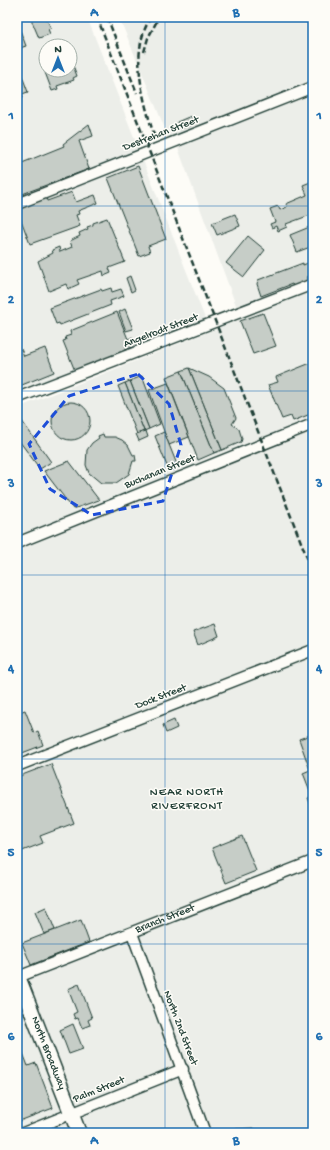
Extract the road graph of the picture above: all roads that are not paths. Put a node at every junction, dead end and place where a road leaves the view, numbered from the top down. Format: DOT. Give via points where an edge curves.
graph roads {
  1 [pos="313,87"];
  2 [pos="17,204"];
  3 [pos="313,284"];
  4 [pos="17,398"];
  5 [pos="313,424"];
  6 [pos="17,543"];
  7 [pos="313,650"];
  8 [pos="17,766"];
  9 [pos="313,861"];
  10 [pos="132,933"];
  11 [pos="17,976"];
  12 [pos="183,1069"];
  13 [pos="71,1114"];
  14 [pos="23,1133"];
  15 [pos="78,1133"];
  16 [pos="205,1133"];
  1 -- 2 [label="street, Destrehan Street"];
  3 -- 4 [label="street, Angelrodt Street"];
  5 -- 6 [label="street, Buchanan Street"];
  7 -- 8 [label="street, Dock Street"];
  9 -- 10 [label="street, Branch Street"];
  10 -- 11 [label="street, Branch Street"];
  10 -- 12 [label="street, North 2nd Street"];
  11 -- 13 [label="main road, North Broadway"];
  12 -- 13 [label="street, Palm Street"];
  12 -- 16 [label="street, North 2nd Street"];
  13 -- 14 [label="street, Palm Street"];
  13 -- 15 [label="main road, North Broadway"];
}
